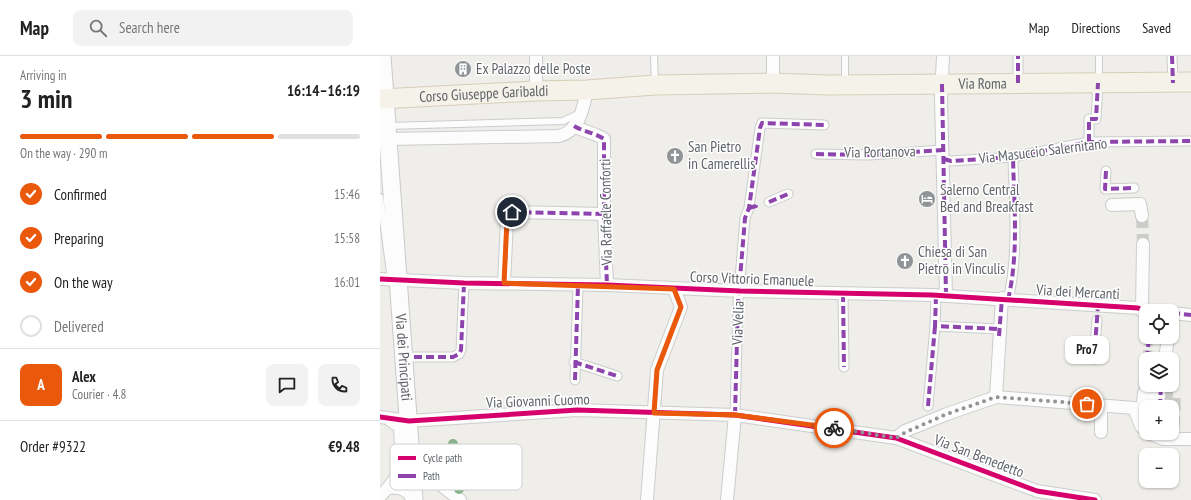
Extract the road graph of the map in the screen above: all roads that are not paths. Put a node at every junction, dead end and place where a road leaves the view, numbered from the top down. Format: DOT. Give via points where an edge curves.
graph roads {
  1 [pos="382,56"];
  2 [pos="536,56"];
  3 [pos="654,56"];
  4 [pos="773,56"];
  5 [pos="845,56"];
  6 [pos="942,56"];
  7 [pos="1018,56"];
  8 [pos="1099,56"];
  9 [pos="1172,56"];
  10 [pos="773,83"];
  11 [pos="1018,83"];
  12 [pos="1099,83"];
  13 [pos="1182,83"];
  14 [pos="942,84"];
  15 [pos="655,85"];
  16 [pos="845,85"];
  17 [pos="587,90"];
  18 [pos="536,91"];
  19 [pos="382,99"];
  20 [pos="582,112"];
  21 [pos="824,125"];
  22 [pos="574,126"];
  23 [pos="383,133"];
  24 [pos="1191,141"];
  25 [pos="1089,142"];
  26 [pos="816,154"];
  27 [pos="943,154"];
  28 [pos="1013,157"];
  29 [pos="1106,171"];
  30 [pos="1134,188"];
  31 [pos="788,194"];
  32 [pos="380,197"];
  33 [pos="769,202"];
  34 [pos="1112,205"];
  35 [pos="604,214"];
  36 [pos="1142,216"];
  37 [pos="1143,244"];
  38 [pos="391,277"];
  39 [pos="464,283"];
  40 [pos="504,283"];
  41 [pos="607,285"];
  42 [pos="578,286"];
  43 [pos="674,289"];
  44 [pos="740,291"];
  45 [pos="843,294"];
  46 [pos="938,296"];
  47 [pos="1005,299"];
  48 [pos="1144,304"];
  49 [pos="1139,308"];
  50 [pos="1179,314"];
  51 [pos="1191,315"];
  52 [pos="1097,320"];
  53 [pos="935,326"];
  54 [pos="999,332"];
  55 [pos="414,358"];
  56 [pos="1094,359"];
  57 [pos="574,362"];
  58 [pos="844,367"];
  59 [pos="617,376"];
  60 [pos="575,380"];
  61 [pos="996,397"];
  62 [pos="1145,400"];
  63 [pos="1156,400"];
  64 [pos="1101,405"];
  65 [pos="928,406"];
  66 [pos="654,413"];
  67 [pos="735,415"];
  68 [pos="1139,416"];
  69 [pos="381,417"];
  70 [pos="402,420"];
  71 [pos="1101,432"];
  72 [pos="896,438"];
  73 [pos="1191,439"];
  74 [pos="1179,440"];
  75 [pos="401,444"];
  76 [pos="407,444"];
  77 [pos="406,490"];
  78 [pos="414,490"];
  79 [pos="448,490"];
  80 [pos="414,500"];
  81 [pos="460,500"];
  82 [pos="647,500"];
  83 [pos="727,500"];
  84 [pos="1095,500"];
  1 -- 19 [label="main road, Via dei Principati"];
  2 -- 18 [label="street"];
  3 -- 15 [label="lane"];
  4 -- 10 [label="street"];
  5 -- 16 [label="lane"];
  6 -- 14 [label="street"];
  7 -- 11 [label="street"];
  8 -- 12 [label="lane"];
  9 -- 13 [label="street"];
  10 -- 15 [label="main road, Corso Giuseppe Garibaldi"];
  10 -- 16 [label="main road, Via Roma"];
  11 -- 12 [label="main road, Via Roma"];
  11 -- 14 [label="main road, Via Roma"];
  12 -- 13 [label="main road, Via Roma"];
  12 -- 25 [label="street" via="1096,119 1089,119"];
  14 -- 16 [label="main road, Via Roma"];
  14 -- 27 [label="street"];
  15 -- 17 [label="main road, Corso Giuseppe Garibaldi"];
  17 -- 18 [label="main road, Corso Giuseppe Garibaldi"];
  17 -- 20 [label="street"];
  18 -- 19 [label="main road, Corso Giuseppe Garibaldi"];
  19 -- 23 [label="main road, Via dei Principati"];
  20 -- 22 [label="street"];
  20 -- 23 [label="lane" via="563,121"];
  21 -- 44 [label="street, Via Velia" via="762,123 755,206 745,218"];
  22 -- 23 [label="street" via="569,132 559,136"];
  22 -- 35 [label="street, Via Raffaele Conforti" via="604,139"];
  23 -- 38 [label="main road, Via dei Principati"];
  24 -- 25 [label="street, Via Masuccio Salernitano"];
  25 -- 28 [label="street, Via Masuccio Salernitano"];
  26 -- 27 [label="street, Via Portanova"];
  27 -- 28 [label="street, Via Masuccio Salernitano" via="951,161"];
  27 -- 46 [label="street"];
  28 -- 47 [label="street" via="1016,243"];
  29 -- 30 [label="street" via="1105,189"];
  31 -- 33 [label="street"];
  32 -- 38 [label="lane"];
  34 -- 36 [label="street" via="1140,204"];
  35 -- 40 [label="street" via="512,212 507,220"];
  35 -- 41 [label="street, Via Raffaele Conforti"];
  37 -- 48 [label="street"];
  38 -- 39 [label="street, Corso Vittorio Emanuele"];
  38 -- 70 [label="main road, Via dei Principati"];
  39 -- 40 [label="street, Corso Vittorio Emanuele"];
  39 -- 55 [label="street" via="459,354 453,357"];
  40 -- 42 [label="street, Corso Vittorio Emanuele"];
  41 -- 42 [label="street, Corso Vittorio Emanuele"];
  41 -- 43 [label="street, Corso Vittorio Emanuele"];
  42 -- 57 [label="street"];
  43 -- 44 [label="street, Corso Vittorio Emanuele"];
  43 -- 66 [label="street" via="681,307 657,370"];
  44 -- 45 [label="street, Corso Vittorio Emanuele"];
  44 -- 67 [label="street, Via Velia"];
  45 -- 46 [label="street, Corso Vittorio Emanuele"];
  45 -- 58 [label="street"];
  46 -- 47 [label="street, Via dei Mercanti"];
  46 -- 53 [label="street"];
  47 -- 49 [label="street, Via dei Mercanti"];
  47 -- 54 [label="street"];
  50 -- 51 [label="street"];
  52 -- 56 [label="street"];
  53 -- 54 [label="street"];
  53 -- 65 [label="street"];
  54 -- 61 [label="street"];
  57 -- 59 [label="street"];
  57 -- 60 [label="street"];
  61 -- 64 [label="street"];
  61 -- 72 [label="street" via="947,414"];
  62 -- 63 [label="street" via="1144,393 1156,395"];
  64 -- 68 [label="street" via="1130,407 1135,409"];
  64 -- 71 [label="street"];
  66 -- 67 [label="street, Via Giovanni Cuomo"];
  66 -- 70 [label="street, Via Giovanni Cuomo" via="577,410"];
  66 -- 82 [label="street"];
  67 -- 72 [label="street, Via San Benedetto"];
  67 -- 83 [label="street, Via Velia"];
  69 -- 70 [label="street"];
  70 -- 75 [label="street"];
  70 -- 76 [label="main road, Via dei Principati"];
  72 -- 84 [label="street, Via San Benedetto" via="1036,491"];
  73 -- 74 [label="street"];
  77 -- 80 [label="street"];
  78 -- 80 [label="main road, Via dei Principati"];
  79 -- 81 [label="street"];
}
